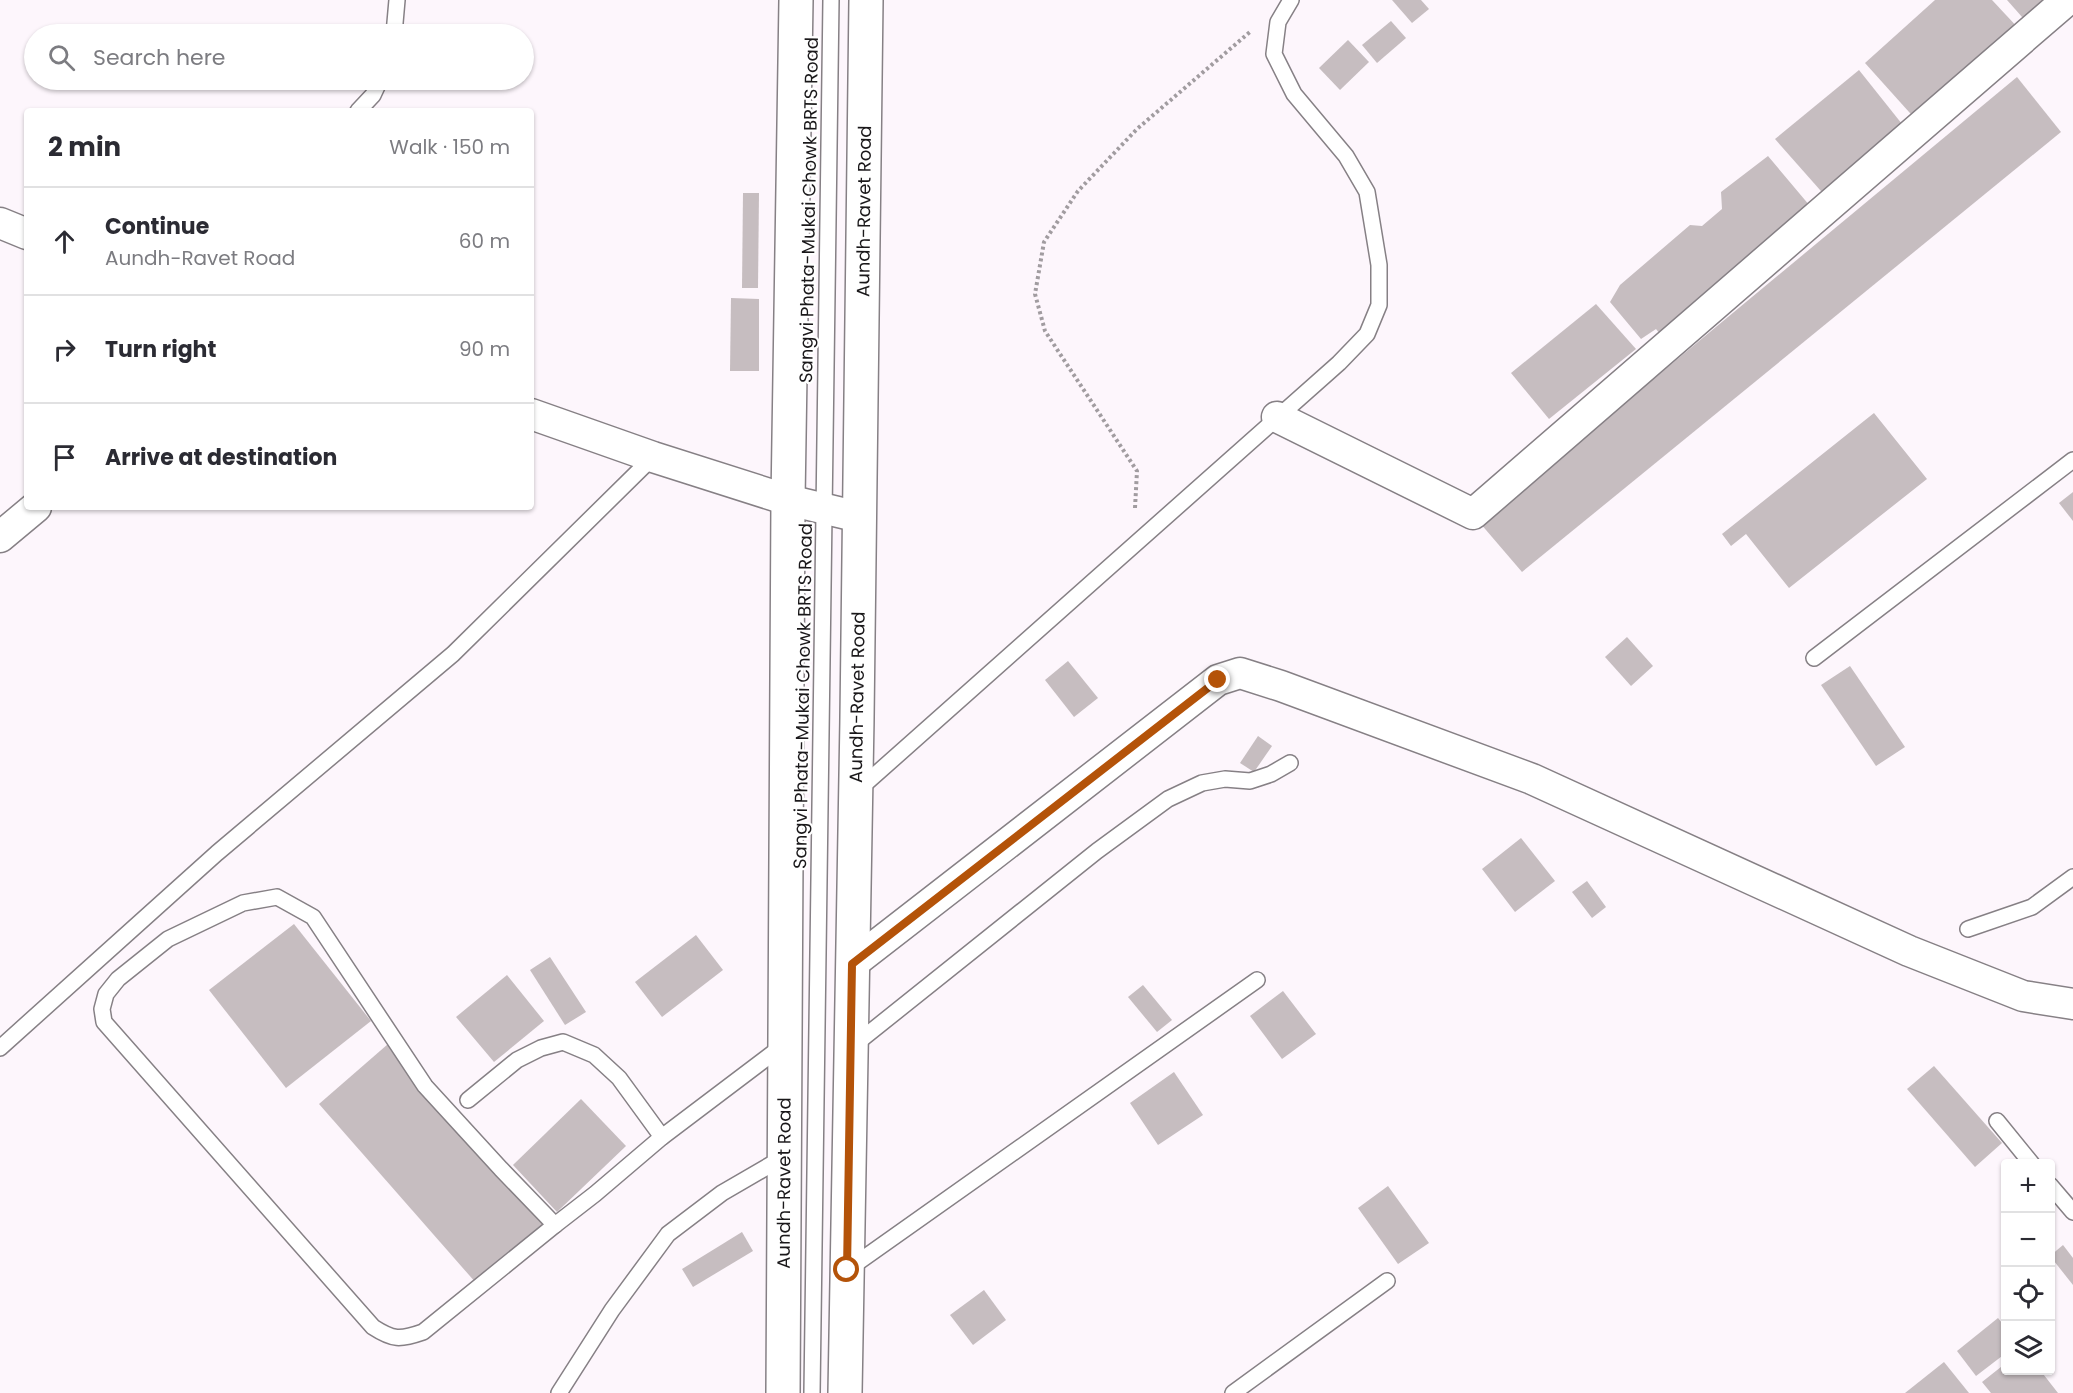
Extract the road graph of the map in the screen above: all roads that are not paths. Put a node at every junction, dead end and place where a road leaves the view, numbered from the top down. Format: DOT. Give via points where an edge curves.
graph roads {
  1 [pos="397,0"];
  2 [pos="796,0"];
  3 [pos="831,0"];
  4 [pos="866,0"];
  5 [pos="1291,0"];
  6 [pos="2067,0"];
  7 [pos="395,24"];
  8 [pos="375,90"];
  9 [pos="361,108"];
  10 [pos="0,223"];
  11 [pos="24,233"];
  12 [pos="534,415"];
  13 [pos="1277,417"];
  14 [pos="653,457"];
  15 [pos="2073,460"];
  16 [pos="788,500"];
  17 [pos="825,508"];
  18 [pos="32,510"];
  19 [pos="859,517"];
  20 [pos="0,537"];
  21 [pos="1814,658"];
  22 [pos="1290,763"];
  23 [pos="855,793"];
  24 [pos="2073,878"];
  25 [pos="1968,929"];
  26 [pos="852,964"];
  27 [pos="1257,980"];
  28 [pos="2073,1004"];
  29 [pos="785,1044"];
  30 [pos="0,1048"];
  31 [pos="850,1048"];
  32 [pos="468,1100"];
  33 [pos="1997,1121"];
  34 [pos="662,1137"];
  35 [pos="784,1157"];
  36 [pos="2028,1159"];
  37 [pos="2055,1191"];
  38 [pos="2073,1212"];
  39 [pos="555,1225"];
  40 [pos="847,1270"];
  41 [pos="1387,1281"];
  42 [pos="559,1393"];
  43 [pos="783,1393"];
  44 [pos="812,1393"];
  45 [pos="845,1393"];
  46 [pos="1233,1393"];
  1 -- 7 [label="lane"];
  2 -- 16 [label="main road, Aundh-Ravet Road"];
  3 -- 17 [label="lane, Sangvi Phata-Mukai Chowk BRTS Road"];
  4 -- 19 [label="main road, Aundh-Ravet Road"];
  5 -- 13 [label="lane" via="1278,22 1274,54 1294,94 1346,156 1367,192 1379,264 1379,305 1367,334"];
  6 -- 13 [label="street" via="1473,514"];
  8 -- 9 [label="lane"];
  10 -- 11 [label="street"];
  12 -- 14 [label="street"];
  13 -- 23 [label="lane"];
  14 -- 16 [label="street"];
  14 -- 30 [label="lane" via="453,654 217,853"];
  15 -- 21 [label="lane"];
  16 -- 17 [label="street"];
  16 -- 29 [label="main road, Aundh-Ravet Road"];
  17 -- 19 [label="street"];
  17 -- 44 [label="lane, Sangvi Phata-Mukai Chowk BRTS Road"];
  18 -- 20 [label="street"];
  19 -- 23 [label="main road, Aundh-Ravet Road"];
  22 -- 31 [label="lane" via="1250,781 1225,779 1202,783 1168,799"];
  23 -- 26 [label="main road, Aundh-Ravet Road"];
  24 -- 25 [label="lane" via="2031,907"];
  26 -- 28 [label="street" via="1218,680 1240,674 1532,779 1971,976 2023,996"];
  26 -- 31 [label="main road, Aundh-Ravet Road"];
  27 -- 40 [label="lane"];
  29 -- 34 [label="lane"];
  29 -- 35 [label="main road, Aundh-Ravet Road"];
  31 -- 40 [label="main road, Aundh-Ravet Road"];
  32 -- 34 [label="lane" via="517,1060 562,1042 594,1055 619,1078"];
  33 -- 36 [label="lane"];
  34 -- 39 [label="lane"];
  35 -- 42 [label="lane" via="722,1193 668,1234 612,1310"];
  35 -- 43 [label="main road, Aundh-Ravet Road"];
  37 -- 38 [label="lane"];
  39 -- 39 [label="lane" via="425,1086 313,917 277,897 243,903 168,939 118,979 106,994 104,1022 113,1034 373,1327 385,1335 403,1339 423,1332"];
  40 -- 45 [label="main road, Aundh-Ravet Road"];
  41 -- 46 [label="lane"];
}
